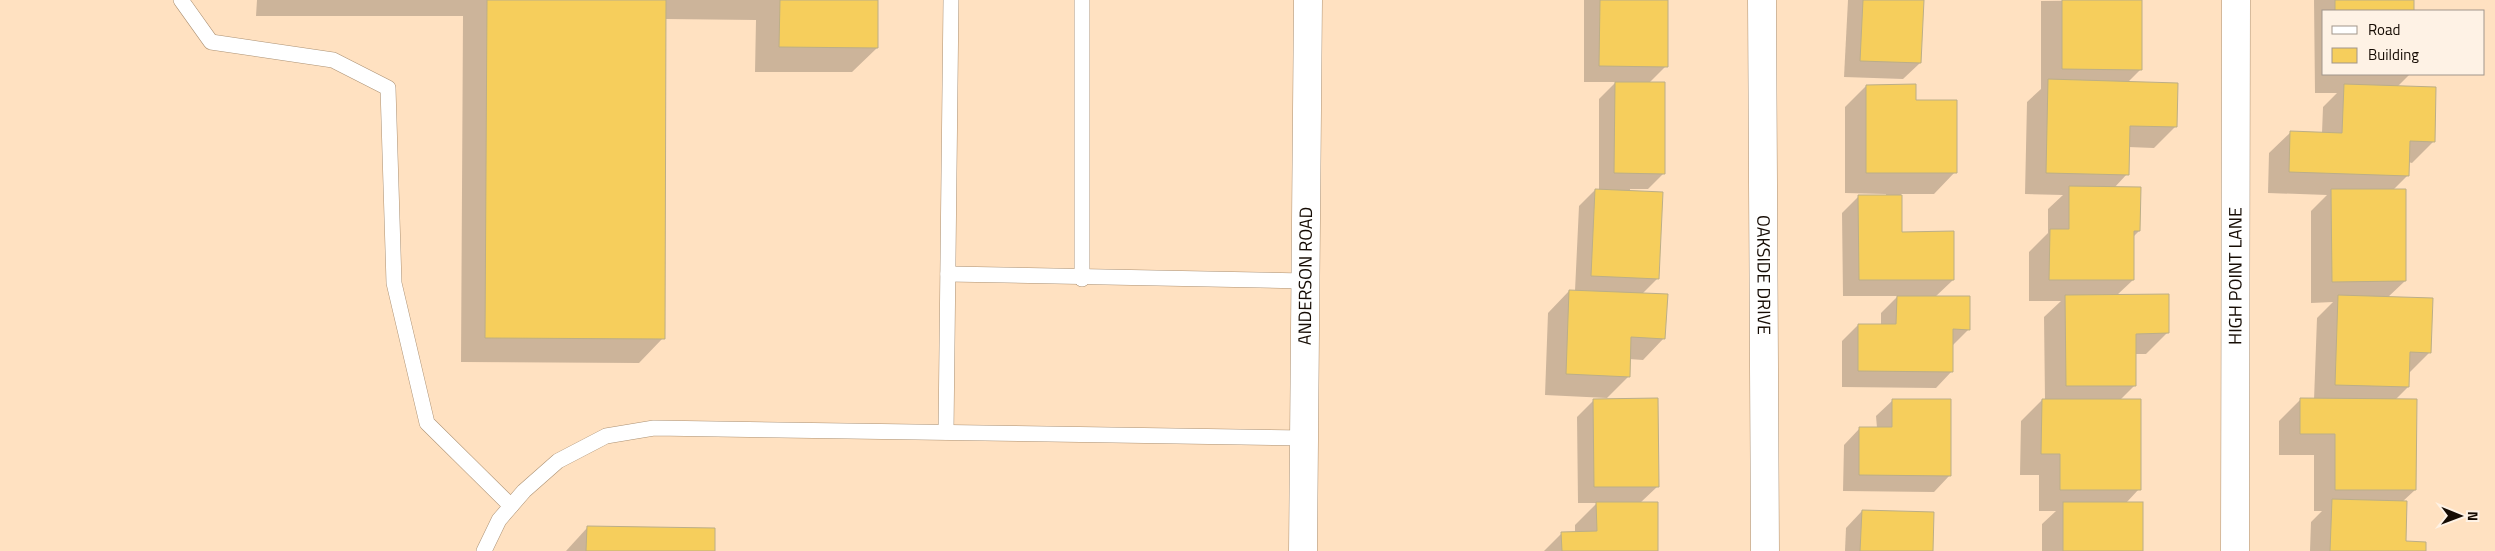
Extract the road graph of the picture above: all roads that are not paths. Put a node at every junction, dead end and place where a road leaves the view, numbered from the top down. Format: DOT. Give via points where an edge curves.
graph roads {
  1 [pos="181,0"];
  2 [pos="951,0"];
  3 [pos="1082,0"];
  4 [pos="1308,0"];
  5 [pos="1762,0"];
  6 [pos="2236,0"];
  7 [pos="948,274"];
  8 [pos="1082,278"];
  9 [pos="1305,281"];
  10 [pos="946,432"];
  11 [pos="1304,438"];
  12 [pos="511,506"];
  13 [pos="484,551"];
  14 [pos="1303,551"];
  15 [pos="1764,551"];
  16 [pos="2235,551"];
  1 -- 12 [label="lane" via="212,42 333,60 388,88 394,283 428,422"];
  2 -- 7 [label="lane"];
  3 -- 8 [label="lane"];
  4 -- 9 [label="street, ANDERSON ROAD"];
  5 -- 15 [label="street, OAKSIDE DRIVE"];
  6 -- 16 [label="street, HIGH POINT LANE"];
  7 -- 8 [label="lane"];
  7 -- 10 [label="lane"];
  8 -- 9 [label="lane"];
  9 -- 11 [label="street, ANDERSON ROAD"];
  10 -- 11 [label="lane"];
  10 -- 12 [label="lane" via="654,428 625,432 606,436 558,461"];
  11 -- 14 [label="street, ANDERSON ROAD"];
  12 -- 13 [label="lane" via="499,520"];
}
